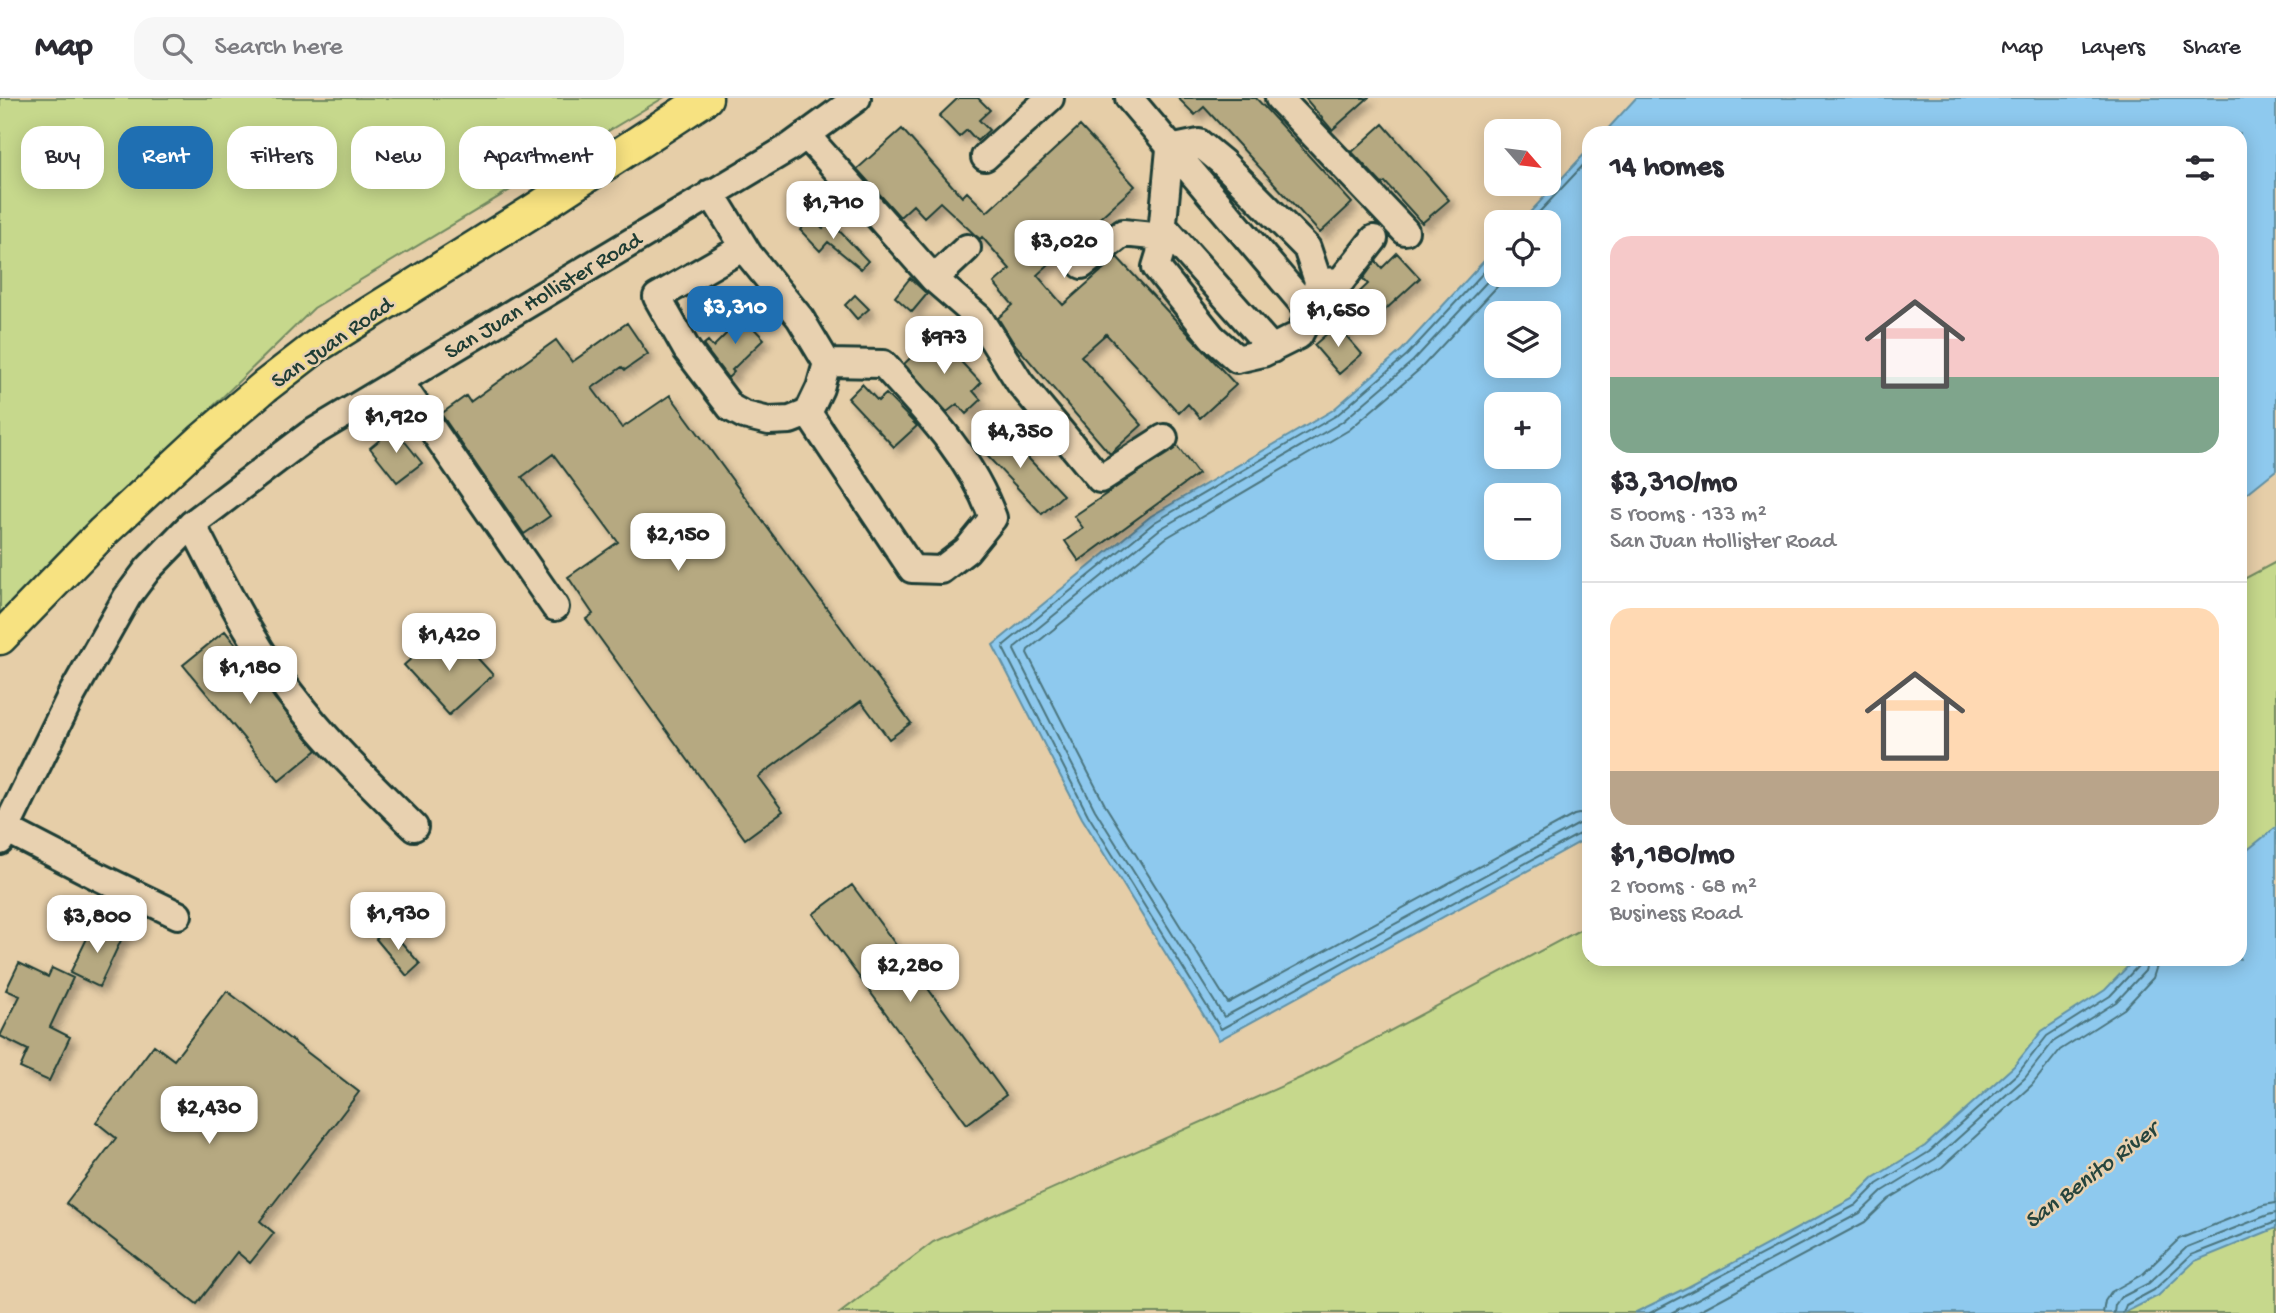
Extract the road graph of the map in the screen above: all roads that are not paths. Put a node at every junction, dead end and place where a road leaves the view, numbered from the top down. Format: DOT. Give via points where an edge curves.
graph roads {
  1 [pos="706,98"];
  2 [pos="857,98"];
  3 [pos="1050,98"];
  4 [pos="1129,98"];
  5 [pos="1279,98"];
  6 [pos="806,135"];
  7 [pos="1170,149"];
  8 [pos="985,157"];
  9 [pos="711,193"];
  10 [pos="1163,231"];
  11 [pos="1405,231"];
  12 [pos="1374,239"];
  13 [pos="744,247"];
  14 [pos="967,248"];
  15 [pos="1082,265"];
  16 [pos="934,279"];
  17 [pos="1318,282"];
  18 [pos="1311,313"];
  19 [pos="1272,349"];
  20 [pos="827,363"];
  21 [pos="399,381"];
  22 [pos="808,413"];
  23 [pos="1164,438"];
  24 [pos="192,524"];
  25 [pos="555,607"];
  26 [pos="0,638"];
  27 [pos="414,827"];
  28 [pos="3,835"];
  29 [pos="178,915"];
  1 -- 26 [label="main road, San Juan Road" via="296,362 202,440 103,532"];
  2 -- 6 [label="street, San Juan Hollister Road"];
  3 -- 8 [label="street"];
  4 -- 7 [label="street"];
  5 -- 11 [label="street"];
  6 -- 9 [label="street, San Juan Hollister Road"];
  6 -- 16 [label="street"];
  7 -- 10 [label="street"];
  7 -- 17 [label="street" via="1199,143 1222,162 1307,248"];
  7 -- 18 [label="street"];
  9 -- 13 [label="street"];
  9 -- 21 [label="street, San Juan Hollister Road"];
  10 -- 15 [label="street" via="1123,233"];
  10 -- 19 [label="street"];
  10 -- 19 [label="street" via="1156,267 1212,337 1237,359"];
  12 -- 17 [label="street" via="1340,281"];
  13 -- 20 [label="street" via="800,318"];
  13 -- 22 [label="street" via="657,297 687,350 731,408 769,421"];
  14 -- 16 [label="street"];
  16 -- 23 [label="street" via="979,318 1020,383 1100,479"];
  17 -- 18 [label="street"];
  18 -- 19 [label="street" via="1299,335"];
  20 -- 22 [label="street"];
  20 -- 22 [label="street" via="883,364 948,437 985,495 993,518 967,550 941,570 912,569"];
  21 -- 24 [label="street, San Juan Hollister Road" via="309,435"];
  21 -- 25 [label="street"];
  24 -- 27 [label="street" via="238,615 277,675 330,741"];
  24 -- 28 [label="street, San Juan Hollister Road" via="127,597 71,696"];
  28 -- 29 [label="street"];
}
